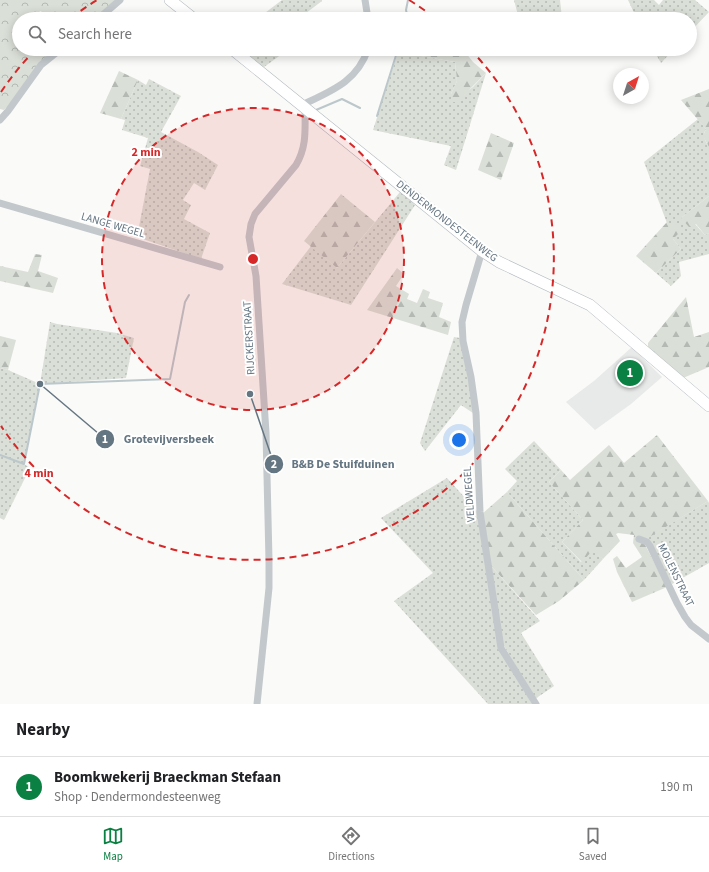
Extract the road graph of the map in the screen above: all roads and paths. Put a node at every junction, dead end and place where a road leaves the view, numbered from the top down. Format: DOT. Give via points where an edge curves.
graph roads {
  1 [pos="120,0"];
  2 [pos="170,0"];
  3 [pos="365,0"];
  4 [pos="106,12"];
  5 [pos="185,12"];
  6 [pos="367,12"];
  7 [pos="52,56"];
  8 [pos="241,56"];
  9 [pos="365,56"];
  10 [pos="304,107"];
  11 [pos="0,120"];
  12 [pos="0,203"];
  13 [pos="482,251"];
  14 [pos="220,267"];
  15 [pos="709,406"];
  16 [pos="639,539"];
  17 [pos="709,639"];
  18 [pos="257,704"];
  19 [pos="536,704"];
  1 -- 4 [label="street"];
  2 -- 5 [label="main road"];
  3 -- 6 [label="street"];
  7 -- 11 [label="street" via="41,65"];
  8 -- 10 [label="main road, DENDERMONDESTEENWEG"];
  9 -- 10 [label="street" via="344,84"];
  10 -- 13 [label="main road, DENDERMONDESTEENWEG"];
  10 -- 18 [label="street, RIJCKERSTRAAT" via="305,142 301,157 255,214 249,237 256,276 266,433 269,560 269,588"];
  12 -- 14 [label="street, LANGE WEGEL"];
  13 -- 15 [label="main road, DENDERMONDESTEENWEG" via="499,262 590,305"];
  13 -- 19 [label="street, VELDWEGEL" via="462,322 476,413 480,512 501,648"];
  16 -- 17 [label="street, MOLENSTRAAT" via="650,546 685,617"];
}
